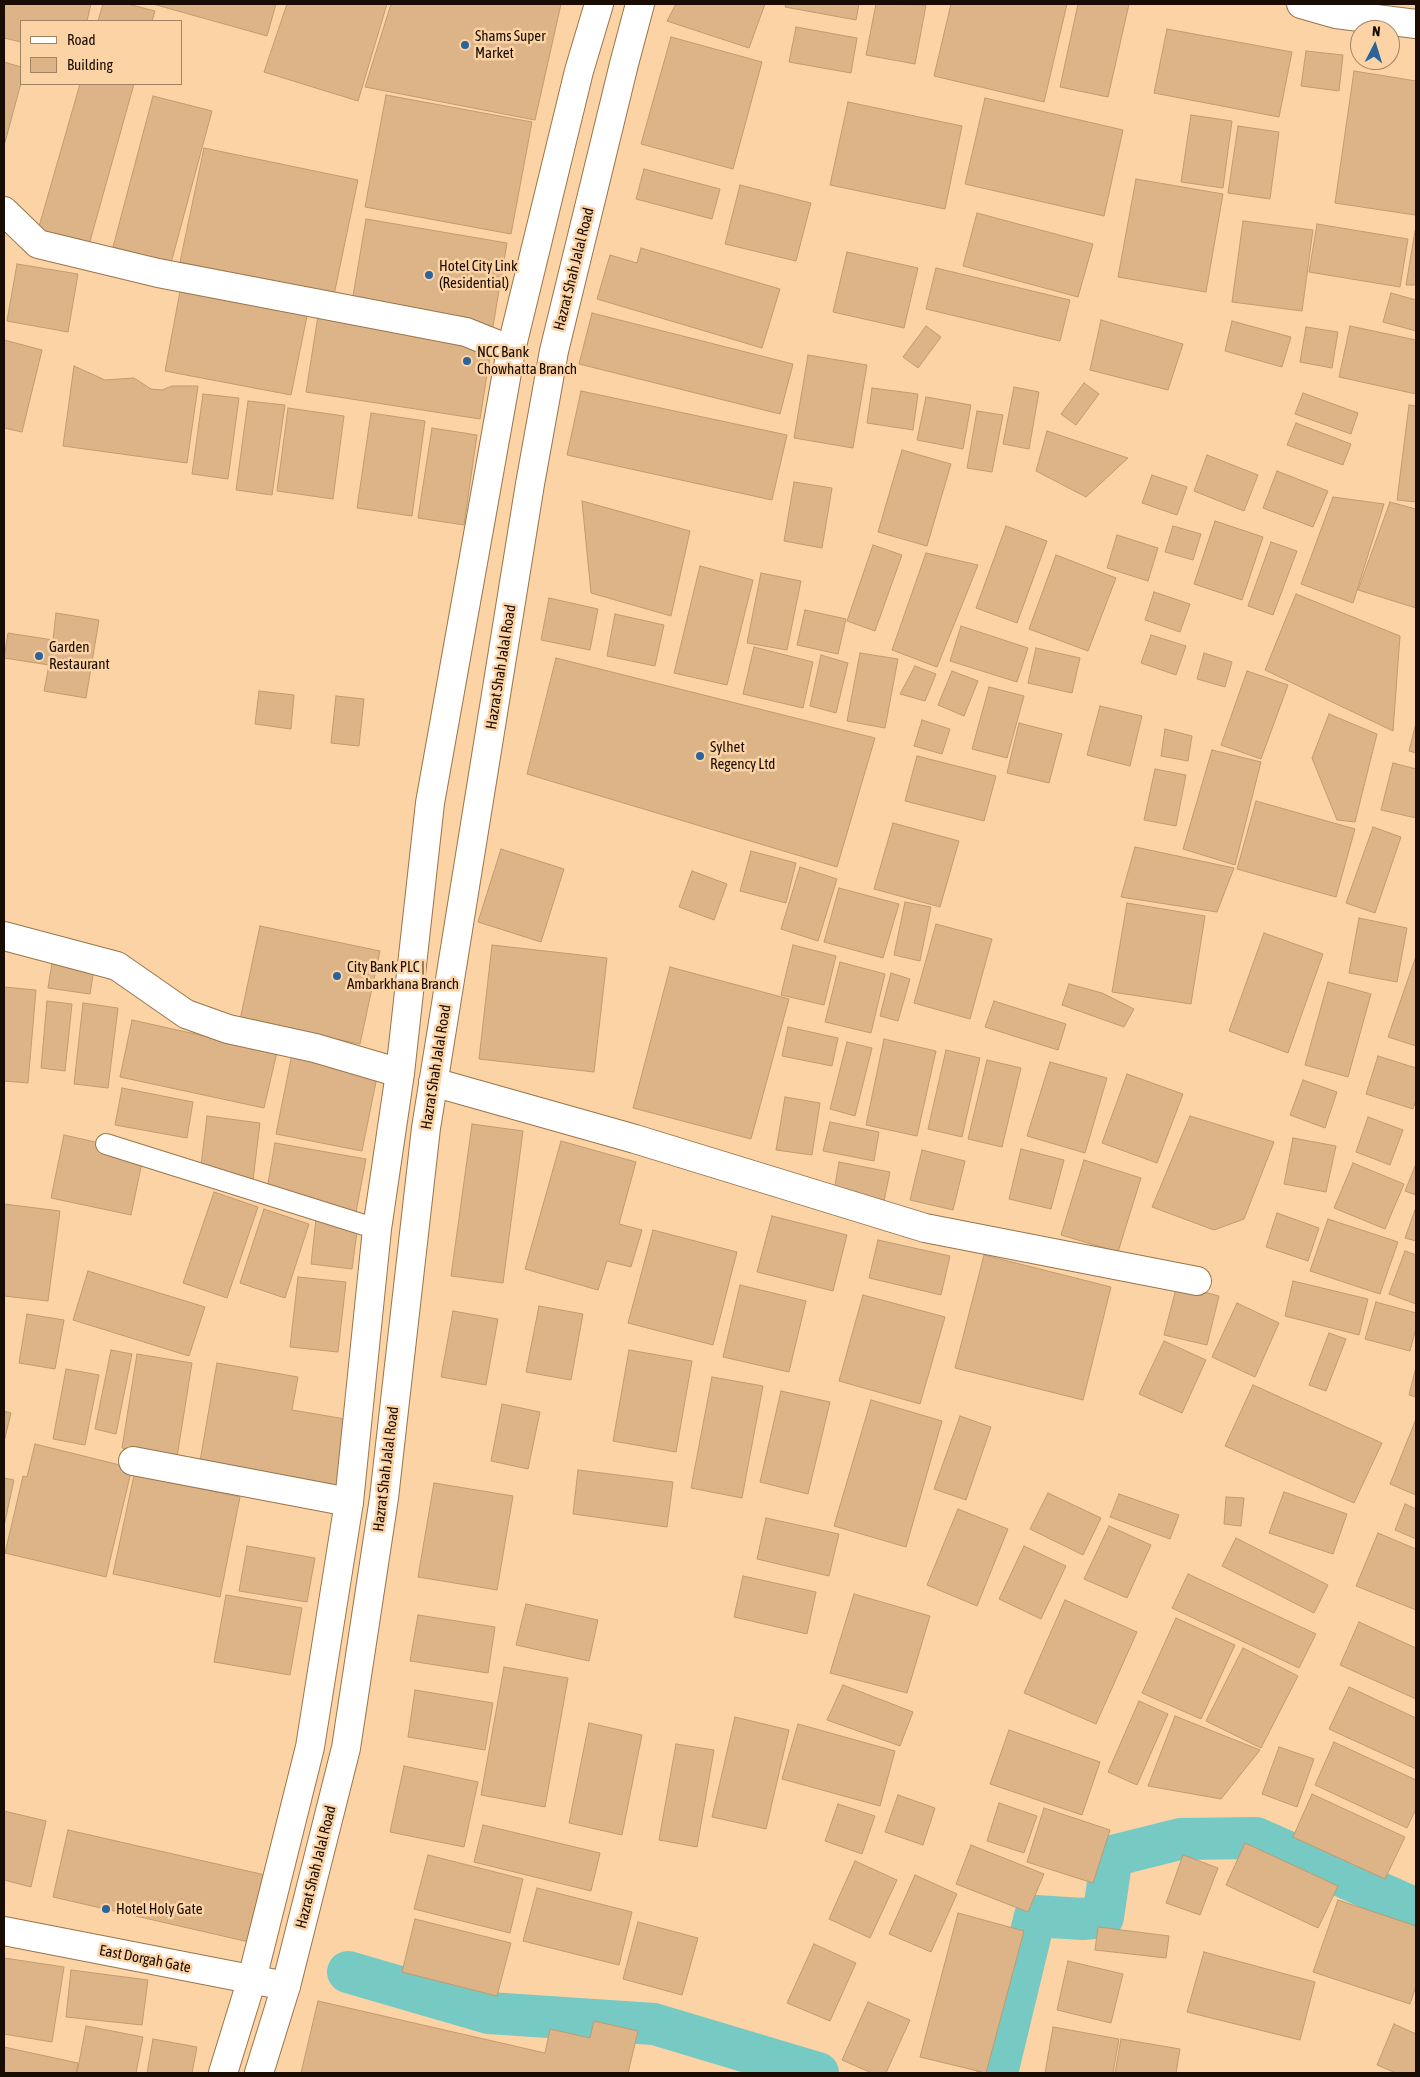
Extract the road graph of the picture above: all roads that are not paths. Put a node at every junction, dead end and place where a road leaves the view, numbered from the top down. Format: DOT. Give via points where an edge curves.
graph roads {
  1 [pos="599,4"];
  2 [pos="640,4"];
  3 [pos="1301,4"];
  4 [pos="1416,24"];
  5 [pos="4,211"];
  6 [pos="511,350"];
  7 [pos="4,936"];
  8 [pos="400,1073"];
  9 [pos="433,1082"];
  10 [pos="106,1144"];
  11 [pos="376,1229"];
  12 [pos="1197,1281"];
  13 [pos="133,1461"];
  14 [pos="349,1502"];
  15 [pos="4,1931"];
  16 [pos="252,1979"];
  17 [pos="286,1986"];
  18 [pos="223,2073"];
  19 [pos="259,2073"];
  1 -- 6 [label="main road" via="579,71"];
  2 -- 9 [label="main road, Hazrat Shah Jalal Road" via="554,351"];
  3 -- 4 [label="main road" via="1336,14"];
  5 -- 6 [label="main road" via="38,244 158,272 466,332"];
  6 -- 8 [label="main road" via="430,804"];
  7 -- 8 [label="main road" via="117,966 186,1014 228,1029 314,1048"];
  8 -- 11 [label="main road"];
  9 -- 12 [label="main road" via="635,1139 925,1228"];
  9 -- 17 [label="main road, Hazrat Shah Jalal Road" via="384,1498 346,1748"];
  10 -- 11 [label="lane"];
  11 -- 14 [label="main road"];
  13 -- 14 [label="main road"];
  14 -- 16 [label="main road" via="310,1747"];
  15 -- 16 [label="main road, East Dorgah Gate"];
  16 -- 17 [label="main road, East Dorgah Gate"];
  16 -- 18 [label="main road"];
  17 -- 19 [label="main road, Hazrat Shah Jalal Road"];
}
